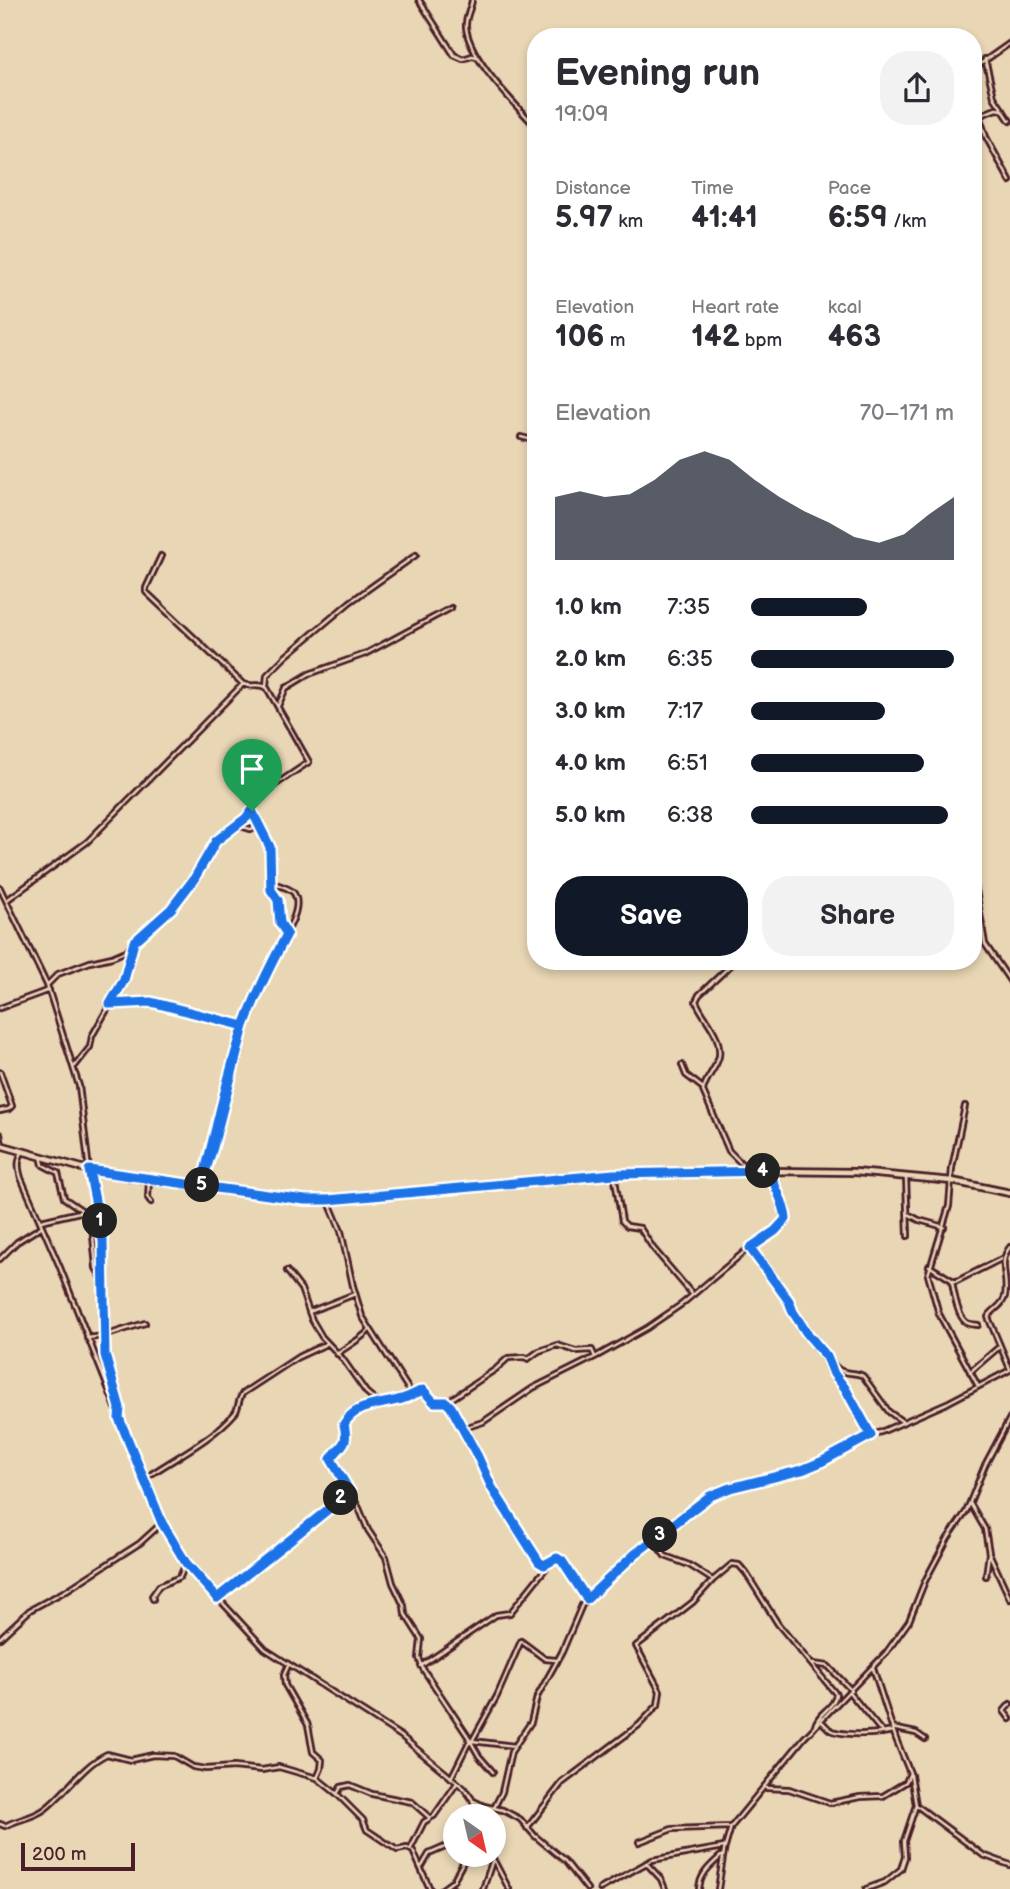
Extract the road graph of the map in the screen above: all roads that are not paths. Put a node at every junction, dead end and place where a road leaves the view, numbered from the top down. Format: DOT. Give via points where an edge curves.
graph roads {
  1 [pos="419,0"];
  2 [pos="472,0"];
  3 [pos="1010,41"];
  4 [pos="477,57"];
  5 [pos="985,60"];
  6 [pos="982,62"];
  7 [pos="1003,110"];
  8 [pos="982,115"];
  9 [pos="527,116"];
  10 [pos="1010,121"];
  11 [pos="982,124"];
  12 [pos="1010,181"];
  13 [pos="521,437"];
  14 [pos="527,439"];
  15 [pos="416,555"];
  16 [pos="161,556"];
  17 [pos="451,608"];
  18 [pos="243,684"];
  19 [pos="266,686"];
  20 [pos="278,706"];
  21 [pos="252,811"];
  22 [pos="237,825"];
  23 [pos="261,828"];
  24 [pos="270,881"];
  25 [pos="0,888"];
  26 [pos="7,900"];
  27 [pos="982,926"];
  28 [pos="287,932"];
  29 [pos="131,946"];
  30 [pos="726,970"];
  31 [pos="1008,974"];
  32 [pos="1010,981"];
  33 [pos="47,985"];
  34 [pos="49,990"];
  35 [pos="110,1004"];
  36 [pos="0,1008"];
  37 [pos="244,1026"];
  38 [pos="682,1065"];
  39 [pos="75,1066"];
  40 [pos="0,1072"];
  41 [pos="703,1088"];
  42 [pos="965,1106"];
  43 [pos="0,1111"];
  44 [pos="0,1134"];
  45 [pos="1,1145"];
  46 [pos="23,1151"];
  47 [pos="41,1156"];
  48 [pos="89,1170"];
  49 [pos="770,1171"];
  50 [pos="743,1172"];
  51 [pos="614,1174"];
  52 [pos="906,1177"];
  53 [pos="149,1180"];
  54 [pos="952,1181"];
  55 [pos="201,1186"];
  56 [pos="1010,1194"];
  57 [pos="328,1200"];
  58 [pos="151,1202"];
  59 [pos="98,1209"];
  60 [pos="83,1211"];
  61 [pos="907,1213"];
  62 [pos="41,1221"];
  63 [pos="42,1226"];
  64 [pos="944,1227"];
  65 [pos="908,1236"];
  66 [pos="1010,1247"];
  67 [pos="750,1248"];
  68 [pos="1003,1258"];
  69 [pos="0,1259"];
  70 [pos="929,1266"];
  71 [pos="287,1271"];
  72 [pos="953,1282"];
  73 [pos="105,1285"];
  74 [pos="355,1294"];
  75 [pos="693,1295"];
  76 [pos="309,1312"];
  77 [pos="145,1323"];
  78 [pos="978,1325"];
  79 [pos="370,1329"];
  80 [pos="104,1336"];
  81 [pos="86,1338"];
  82 [pos="326,1344"];
  83 [pos="1000,1346"];
  84 [pos="338,1354"];
  85 [pos="595,1357"];
  86 [pos="827,1357"];
  87 [pos="1010,1370"];
  88 [pos="970,1373"];
  89 [pos="979,1387"];
  90 [pos="415,1393"];
  91 [pos="446,1402"];
  92 [pos="380,1404"];
  93 [pos="119,1418"];
  94 [pos="1010,1418"];
  95 [pos="903,1422"];
  96 [pos="464,1428"];
  97 [pos="871,1435"];
  98 [pos="144,1479"];
  99 [pos="350,1492"];
  100 [pos="970,1503"];
  101 [pos="162,1523"];
  102 [pos="653,1541"];
  103 [pos="989,1553"];
  104 [pos="186,1563"];
  105 [pos="546,1568"];
  106 [pos="986,1576"];
  107 [pos="713,1580"];
  108 [pos="217,1598"];
  109 [pos="153,1599"];
  110 [pos="587,1599"];
  111 [pos="1010,1599"];
  112 [pos="0,1638"];
  113 [pos="556,1660"];
  114 [pos="812,1664"];
  115 [pos="289,1665"];
  116 [pos="421,1666"];
  117 [pos="873,1668"];
  118 [pos="850,1691"];
  119 [pos="1010,1704"];
  120 [pos="1010,1719"];
  121 [pos="821,1721"];
  122 [pos="815,1728"];
  123 [pos="893,1730"];
  124 [pos="883,1733"];
  125 [pos="925,1739"];
  126 [pos="471,1741"];
  127 [pos="515,1746"];
  128 [pos="493,1772"];
  129 [pos="910,1773"];
  130 [pos="452,1778"];
  131 [pos="317,1779"];
  132 [pos="457,1783"];
  133 [pos="762,1790"];
  134 [pos="337,1794"];
  135 [pos="472,1799"];
  136 [pos="473,1804"];
  137 [pos="480,1804"];
  138 [pos="497,1804"];
  139 [pos="916,1805"];
  140 [pos="506,1812"];
  141 [pos="432,1817"];
  142 [pos="0,1824"];
  143 [pos="731,1826"];
  144 [pos="527,1828"];
  145 [pos="639,1842"];
  146 [pos="724,1847"];
  147 [pos="410,1849"];
  148 [pos="443,1850"];
  149 [pos="723,1854"];
  150 [pos="646,1863"];
  151 [pos="422,1866"];
  152 [pos="1010,1866"];
  153 [pos="461,1867"];
  154 [pos="489,1867"];
  155 [pos="497,1867"];
  156 [pos="444,1888"];
  157 [pos="430,1889"];
  158 [pos="453,1889"];
  159 [pos="483,1889"];
  160 [pos="509,1889"];
  161 [pos="587,1889"];
  162 [pos="600,1889"];
  163 [pos="665,1889"];
  164 [pos="699,1889"];
  165 [pos="718,1889"];
  166 [pos="866,1889"];
  1 -- 4 [label="street" via="454,55"];
  2 -- 4 [label="street" via="466,23"];
  3 -- 5 [label="street"];
  4 -- 9 [label="street"];
  5 -- 6 [label="street"];
  5 -- 7 [label="street" via="994,97"];
  7 -- 8 [label="street"];
  7 -- 10 [label="street"];
  11 -- 12 [label="street"];
  13 -- 14 [label="street"];
  15 -- 19 [label="street" via="350,601 286,656 267,675"];
  16 -- 18 [label="street" via="145,591"];
  17 -- 20 [label="street" via="365,654 309,674 286,688"];
  18 -- 19 [label="street"];
  18 -- 26 [label="street" via="87,842"];
  19 -- 20 [label="street"];
  20 -- 21 [label="street" via="309,762 263,793"];
  21 -- 22 [label="street"];
  21 -- 23 [label="street"];
  22 -- 23 [label="street"];
  22 -- 29 [label="street" via="211,847 171,909"];
  23 -- 24 [label="street" via="270,847"];
  24 -- 28 [label="street" via="280,923"];
  24 -- 28 [label="street" via="291,890 296,899"];
  25 -- 26 [label="street"];
  26 -- 33 [label="street"];
  27 -- 31 [label="street" via="985,944"];
  28 -- 37 [label="street"];
  29 -- 33 [label="street" via="120,954 58,974"];
  29 -- 35 [label="street" via="124,980"];
  30 -- 41 [label="street" via="696,999 711,1023 719,1051"];
  31 -- 32 [label="street"];
  33 -- 34 [label="street"];
  34 -- 36 [label="street"];
  34 -- 39 [label="street"];
  35 -- 37 [label="street" via="151,1002"];
  35 -- 39 [label="street" via="90,1047"];
  37 -- 55 [label="street"];
  38 -- 41 [label="street" via="686,1075"];
  39 -- 48 [label="street"];
  40 -- 43 [label="street" via="12,1106"];
  41 -- 50 [label="street" via="728,1149 742,1164"];
  42 -- 54 [label="street"];
  44 -- 45 [label="street"];
  45 -- 46 [label="main road"];
  46 -- 47 [label="main road"];
  46 -- 62 [label="street" via="18,1167"];
  47 -- 48 [label="main road"];
  47 -- 60 [label="street" via="43,1165 58,1173 64,1198"];
  48 -- 53 [label="main road"];
  48 -- 59 [label="street"];
  49 -- 50 [label="main road"];
  49 -- 52 [label="main road" via="855,1171"];
  49 -- 67 [label="street" via="786,1219"];
  50 -- 51 [label="main road"];
  51 -- 57 [label="main road"];
  51 -- 75 [label="street" via="622,1221 640,1228"];
  52 -- 54 [label="main road"];
  52 -- 61 [label="street"];
  53 -- 55 [label="main road"];
  53 -- 58 [label="street"];
  54 -- 56 [label="main road"];
  54 -- 64 [label="street"];
  55 -- 57 [label="main road"];
  57 -- 74 [label="street" via="341,1231"];
  59 -- 60 [label="street"];
  59 -- 73 [label="street"];
  59 -- 73 [label="street" via="92,1222 96,1265"];
  60 -- 62 [label="street"];
  61 -- 64 [label="street"];
  61 -- 65 [label="street"];
  62 -- 63 [label="street"];
  63 -- 69 [label="street"];
  63 -- 81 [label="street"];
  64 -- 70 [label="street"];
  66 -- 68 [label="street"];
  67 -- 75 [label="street"];
  67 -- 86 [label="street"];
  68 -- 72 [label="street"];
  68 -- 83 [label="street" via="1005,1296 988,1317"];
  70 -- 72 [label="street"];
  70 -- 88 [label="street" via="936,1307"];
  71 -- 76 [label="street" via="301,1289"];
  72 -- 78 [label="street" via="963,1320"];
  73 -- 80 [label="street"];
  74 -- 76 [label="street"];
  74 -- 79 [label="street"];
  75 -- 85 [label="street"];
  76 -- 82 [label="street"];
  77 -- 80 [label="street"];
  79 -- 84 [label="street"];
  79 -- 90 [label="street"];
  80 -- 81 [label="street"];
  80 -- 93 [label="street"];
  81 -- 93 [label="street"];
  82 -- 84 [label="street"];
  82 -- 98 [label="street" via="243,1393 236,1412 219,1429"];
  83 -- 87 [label="street"];
  83 -- 88 [label="street"];
  84 -- 92 [label="street"];
  85 -- 91 [label="street" via="592,1350 574,1351 559,1345 528,1359 509,1357"];
  85 -- 96 [label="street" via="533,1388 483,1422"];
  86 -- 95 [label="street" via="842,1372 863,1376 889,1412"];
  86 -- 97 [label="street"];
  87 -- 89 [label="street"];
  88 -- 89 [label="street"];
  89 -- 95 [label="street"];
  90 -- 91 [label="street" via="423,1390 434,1402"];
  90 -- 92 [label="street"];
  91 -- 96 [label="street"];
  92 -- 99 [label="street" via="352,1412 344,1424 347,1440 332,1456"];
  93 -- 98 [label="street"];
  94 -- 100 [label="street"];
  95 -- 97 [label="street"];
  96 -- 110 [label="street" via="492,1488 539,1562 562,1561"];
  97 -- 102 [label="street" via="811,1466 718,1492"];
  98 -- 101 [label="street"];
  99 -- 108 [label="street"];
  99 -- 116 [label="street" via="386,1557 405,1614 421,1639"];
  100 -- 103 [label="street" via="985,1529"];
  100 -- 117 [label="street" via="925,1581 909,1621"];
  101 -- 104 [label="street"];
  101 -- 112 [label="street" via="140,1543 30,1610"];
  102 -- 107 [label="street" via="669,1559"];
  102 -- 110 [label="street"];
  103 -- 106 [label="street"];
  103 -- 111 [label="street"];
  104 -- 108 [label="street"];
  104 -- 109 [label="street" via="180,1577 158,1587"];
  105 -- 116 [label="street" via="510,1613 496,1615"];
  107 -- 114 [label="street" via="732,1564 739,1565 778,1624"];
  107 -- 144 [label="street" via="693,1602 636,1646 660,1691 652,1713 562,1783"];
  108 -- 115 [label="street" via="258,1642"];
  110 -- 113 [label="street"];
  113 -- 126 [label="street" via="545,1659 521,1641"];
  113 -- 127 [label="street" via="537,1697 531,1722"];
  114 -- 118 [label="street" via="828,1666"];
  114 -- 122 [label="street" via="836,1694"];
  115 -- 130 [label="street" via="401,1736"];
  115 -- 131 [label="street" via="285,1685 308,1725 313,1752 321,1760"];
  116 -- 126 [label="street"];
  117 -- 118 [label="street"];
  117 -- 123 [label="street"];
  118 -- 121 [label="street"];
  118 -- 124 [label="street"];
  119 -- 120 [label="street" via="1004,1711"];
  121 -- 122 [label="street"];
  121 -- 124 [label="street" via="844,1734"];
  122 -- 133 [label="street"];
  123 -- 124 [label="street"];
  123 -- 125 [label="street" via="916,1732"];
  123 -- 129 [label="street"];
  126 -- 127 [label="street"];
  126 -- 128 [label="street"];
  126 -- 130 [label="street"];
  127 -- 138 [label="street"];
  129 -- 133 [label="street" via="906,1782 883,1796 830,1804 789,1789"];
  129 -- 139 [label="street"];
  130 -- 132 [label="street"];
  131 -- 134 [label="street"];
  131 -- 142 [label="street" via="279,1767 206,1769 174,1756 131,1760 107,1754 37,1814"];
  132 -- 135 [label="street"];
  132 -- 141 [label="street"];
  133 -- 143 [label="street"];
  134 -- 141 [label="street" via="350,1785 412,1802"];
  134 -- 147 [label="street" via="367,1830 397,1850"];
  135 -- 136 [label="street"];
  135 -- 137 [label="street"];
  139 -- 152 [label="street" via="983,1855"];
  139 -- 166 [label="street" via="901,1869"];
  140 -- 144 [label="street"];
  141 -- 147 [label="street" via="424,1822"];
  143 -- 145 [label="street" via="672,1829"];
  143 -- 146 [label="street"];
  144 -- 161 [label="street" via="565,1861"];
  146 -- 149 [label="street"];
  146 -- 150 [label="street"];
  147 -- 151 [label="street"];
  148 -- 151 [label="street" via="429,1854"];
  149 -- 164 [label="street" via="702,1875"];
  149 -- 165 [label="street"];
  150 -- 162 [label="street"];
  150 -- 163 [label="street"];
  151 -- 157 [label="street"];
  153 -- 156 [label="street"];
  154 -- 159 [label="street"];
  155 -- 160 [label="street"];
  156 -- 158 [label="street"];
}
